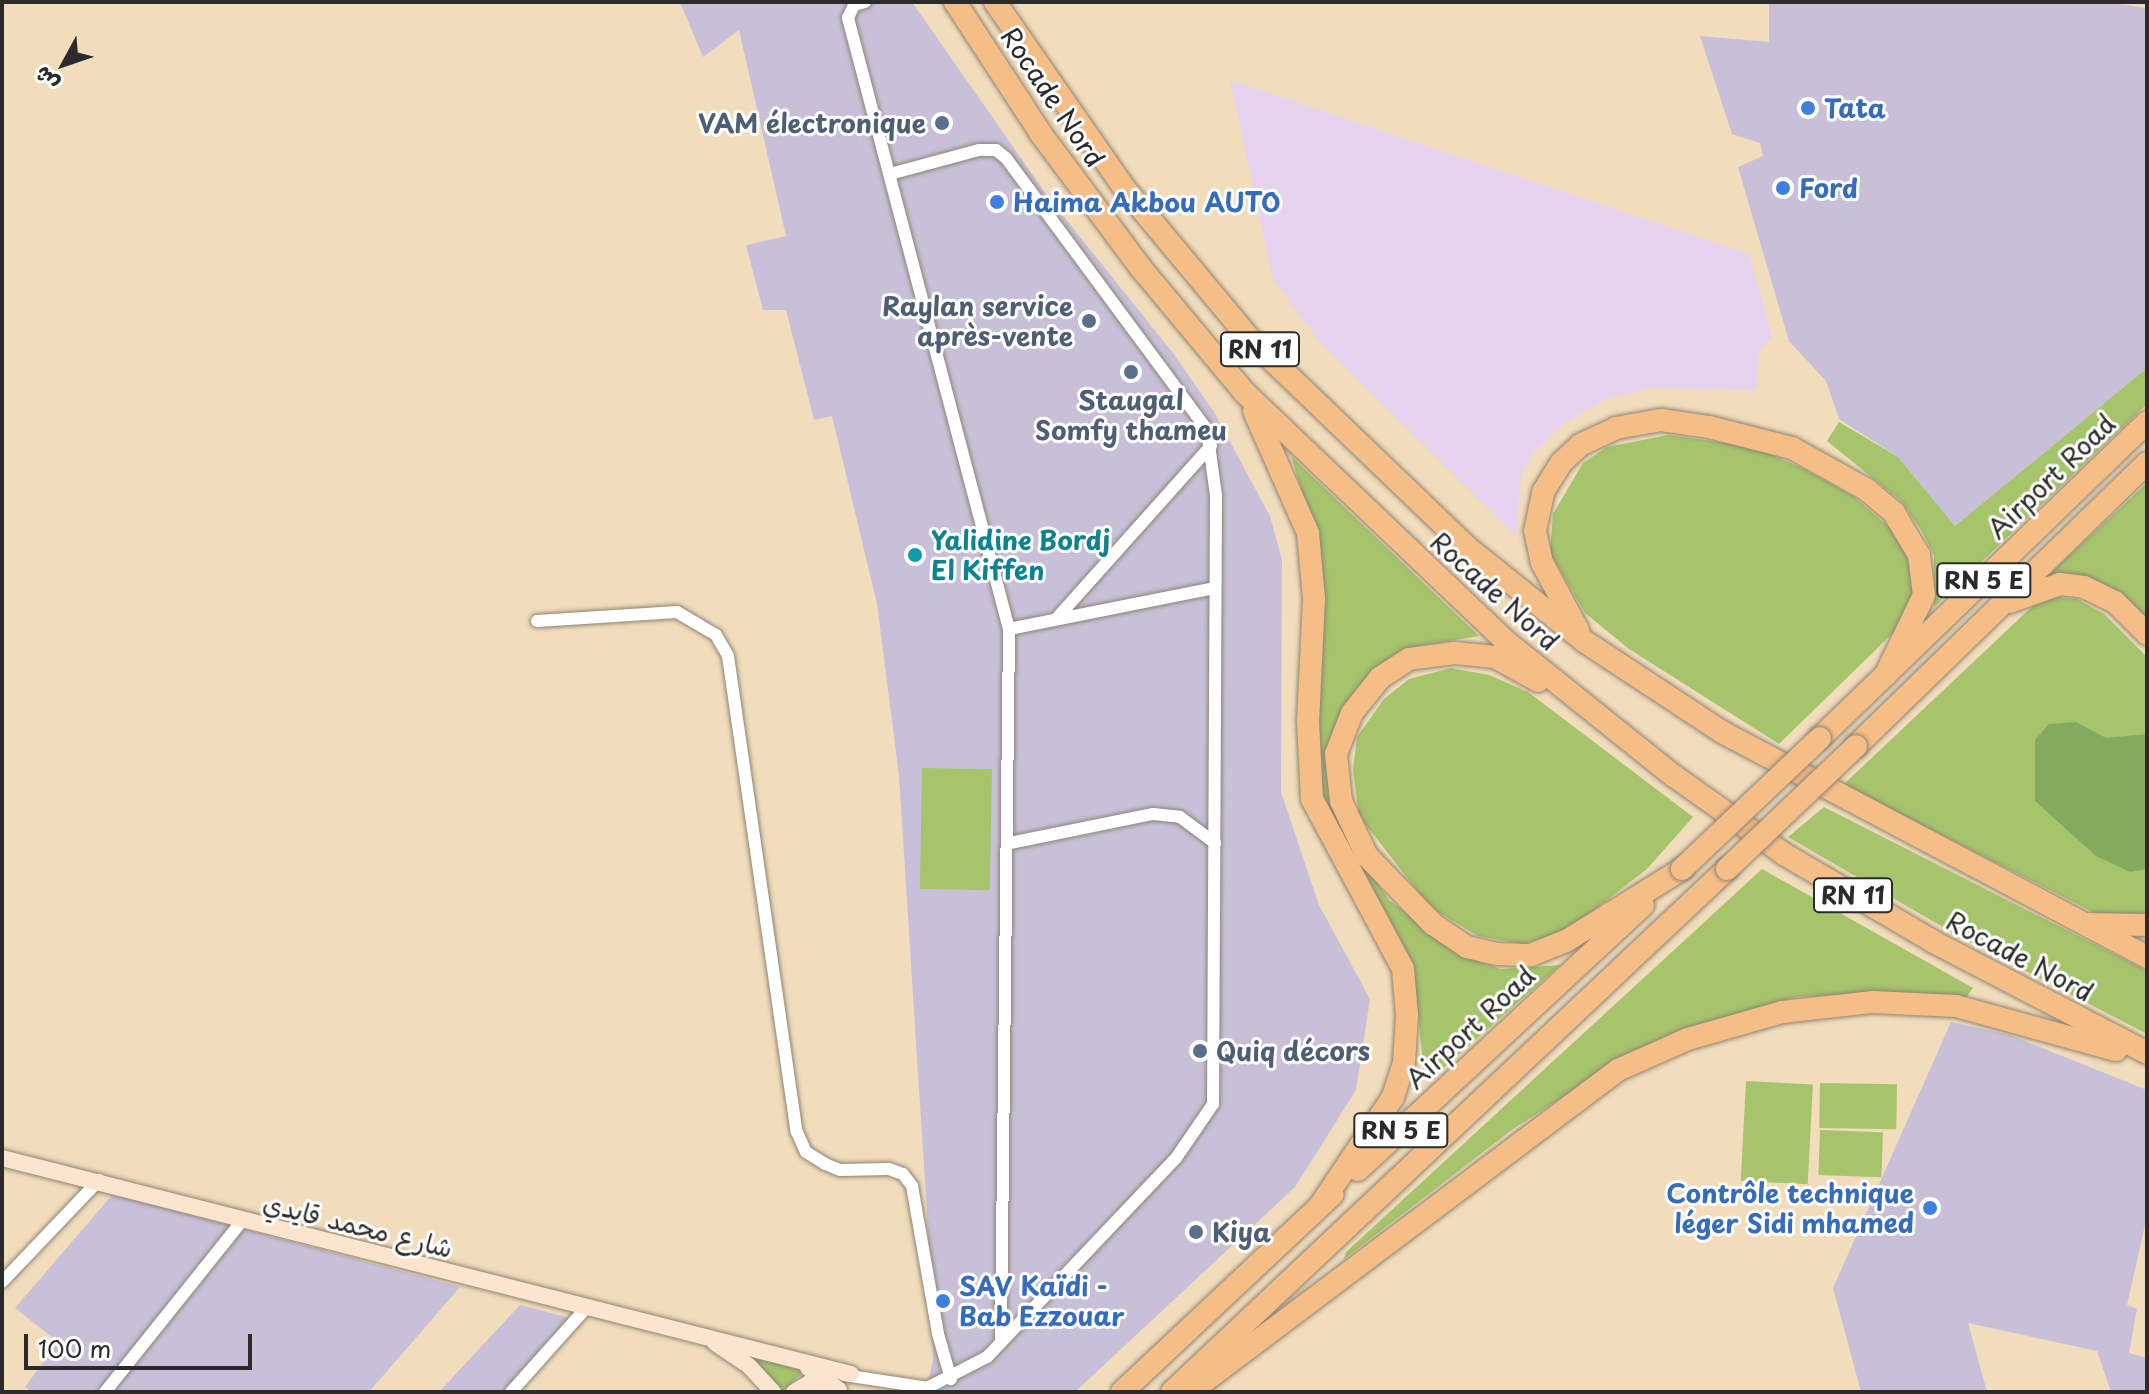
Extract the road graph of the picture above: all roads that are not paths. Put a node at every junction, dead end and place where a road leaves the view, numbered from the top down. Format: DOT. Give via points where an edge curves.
graph roads {
  1 [pos="865,2"];
  2 [pos="955,2"];
  3 [pos="995,2"];
  4 [pos="890,174"];
  5 [pos="1244,392"];
  6 [pos="2147,422"];
  7 [pos="1211,446"];
  8 [pos="2147,463"];
  9 [pos="1214,588"];
  10 [pos="1988,616"];
  11 [pos="1057,618"];
  12 [pos="537,621"];
  13 [pos="1009,629"];
  14 [pos="2147,634"];
  15 [pos="1584,641"];
  16 [pos="1885,676"];
  17 [pos="1580,703"];
  18 [pos="1010,843"];
  19 [pos="1215,843"];
  20 [pos="1682,869"];
  21 [pos="2078,923"];
  22 [pos="2147,925"];
  23 [pos="2147,957"];
  24 [pos="2147,1056"];
  25 [pos="2,1158"];
  26 [pos="99,1180"];
  27 [pos="1321,1204"];
  28 [pos="243,1220"];
  29 [pos="2,1282"];
  30 [pos="586,1308"];
  31 [pos="704,1336"];
  32 [pos="1001,1339"];
  33 [pos="793,1358"];
  34 [pos="851,1374"];
  35 [pos="951,1379"];
  36 [pos="816,1380"];
  37 [pos="840,1391"];
  38 [pos="926,1391"];
  39 [pos="105,1392"];
  40 [pos="511,1392"];
  41 [pos="773,1392"];
  42 [pos="794,1392"];
  43 [pos="1122,1392"];
  44 [pos="1172,1392"];
  45 [pos="1190,1392"];
  1 -- 4 [label="street" via="854,5 848,18"];
  2 -- 5 [label="highway, Rocade Nord / RN 11" via="1077,183"];
  3 -- 15 [label="highway, Rocade Nord / RN 11" via="1125,189 1249,338 1468,548"];
  4 -- 7 [label="street" via="979,150 996,150 1006,158 1193,408"];
  4 -- 13 [label="street"];
  5 -- 17 [label="highway, Rocade Nord / RN 11" via="1399,542"];
  5 -- 27 [label="highway" via="1308,533 1314,599 1308,721 1312,799 1403,969 1404,1063 1393,1097"];
  6 -- 16 [label="highway, Airport Road / RN 5 E"];
  7 -- 9 [label="street"];
  7 -- 11 [label="street"];
  8 -- 10 [label="highway, RN 5 E"];
  9 -- 11 [label="street"];
  9 -- 19 [label="street"];
  10 -- 14 [label="highway" via="2023,594 2060,584 2084,587 2115,602"];
  10 -- 44 [label="highway, RN 5 E, bridge"];
  11 -- 13 [label="street"];
  12 -- 35 [label="street" via="677,612 716,635 728,656 797,1132 806,1152 825,1164 840,1170 889,1169 903,1174 912,1186"];
  13 -- 18 [label="street"];
  15 -- 16 [label="highway" via="1542,563 1535,531 1543,492 1580,445 1616,428 1661,420 1792,448 1867,490 1894,513 1919,555 1924,595"];
  15 -- 21 [label="highway, Rocade Nord / RN 11" via="1722,732"];
  16 -- 20 [label="highway, Airport Road / RN 5 E, bridge"];
  17 -- 20 [label="highway" via="1495,657 1455,653 1409,659 1380,678 1352,713 1336,754 1341,801 1367,856 1433,924 1467,947 1497,954 1531,955 1566,941"];
  17 -- 24 [label="highway, Rocade Nord / RN 11" via="1784,854 1932,941"];
  18 -- 19 [label="street" via="1153,814 1180,817"];
  18 -- 32 [label="street"];
  19 -- 32 [label="street" via="1213,1104 1176,1158"];
  20 -- 27 [label="highway, Airport Road / RN 5 E"];
  21 -- 22 [label="highway"];
  21 -- 23 [label="highway, Rocade Nord / RN 11"];
  24 -- 45 [label="highway" via="1956,1006 1873,1002 1782,1012 1688,1039 1618,1070"];
  25 -- 26 [label="main road, شارع محمد قايدي"];
  26 -- 28 [label="main road, شارع محمد قايدي"];
  26 -- 29 [label="street"];
  27 -- 43 [label="highway, Airport Road / RN 5 E"];
  28 -- 30 [label="main road, شارع محمد قايدي"];
  28 -- 39 [label="street"];
  30 -- 31 [label="main road, شارع محمد قايدي"];
  30 -- 40 [label="street"];
  31 -- 33 [label="main road, شارع محمد قايدي"];
  31 -- 41 [label="main road" via="749,1366"];
  32 -- 35 [label="street" via="987,1357"];
  33 -- 34 [label="main road, شارع محمد قايدي"];
  33 -- 36 [label="main road"];
  34 -- 36 [label="street"];
  34 -- 38 [label="street"];
  35 -- 38 [label="street"];
  36 -- 37 [label="main road"];
  36 -- 42 [label="main road"];
}
